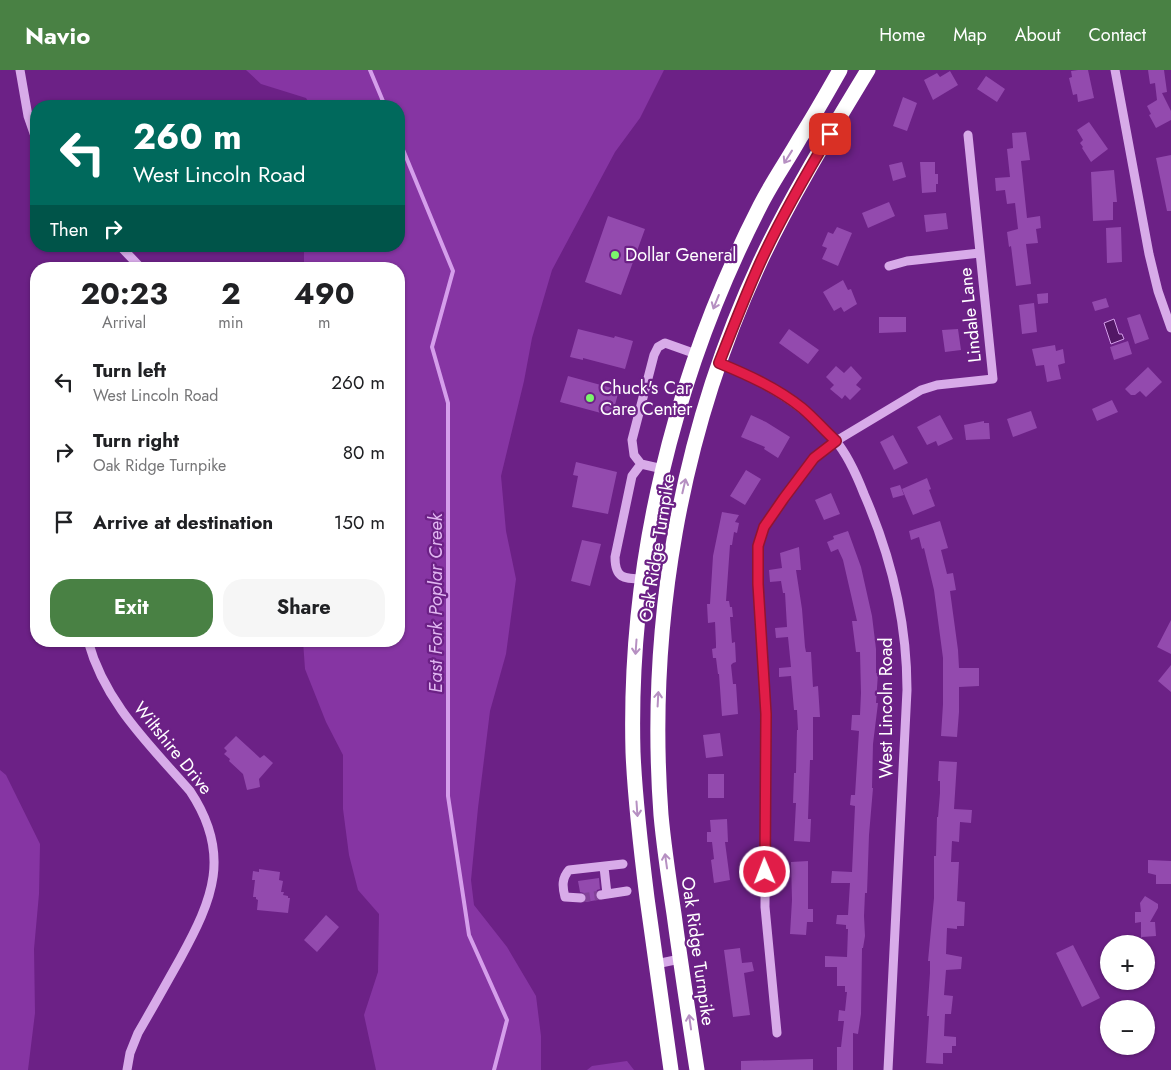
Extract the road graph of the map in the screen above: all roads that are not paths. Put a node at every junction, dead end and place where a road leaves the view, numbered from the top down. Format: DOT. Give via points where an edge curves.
graph roads {
  1 [pos="20,70"];
  2 [pos="839,70"];
  3 [pos="1115,70"];
  4 [pos="864,76"];
  5 [pos="30,122"];
  6 [pos="968,135"];
  7 [pos="126,252"];
  8 [pos="980,253"];
  9 [pos="135,262"];
  10 [pos="889,266"];
  11 [pos="1171,328"];
  12 [pos="696,354"];
  13 [pos="719,363"];
  14 [pos="836,441"];
  15 [pos="641,464"];
  16 [pos="662,469"];
  17 [pos="643,579"];
  18 [pos="90,647"];
  19 [pos="623,864"];
  20 [pos="604,867"];
  21 [pos="627,891"];
  22 [pos="581,898"];
  23 [pos="680,959"];
  24 [pos="656,964"];
  25 [pos="777,1033"];
  26 [pos="127,1070"];
  27 [pos="671,1070"];
  28 [pos="696,1070"];
  29 [pos="888,1070"];
  1 -- 5 [label="street"];
  2 -- 4 [label="highway"];
  2 -- 12 [label="highway, Oak Ridge Turnpike, one-way" via="760,205"];
  3 -- 11 [label="street" via="1149,254"];
  4 -- 13 [label="highway, Oak Ridge Turnpike" via="795,192 749,287"];
  6 -- 8 [label="street, Lindale Lane"];
  7 -- 9 [label="street"];
  8 -- 10 [label="street"];
  8 -- 14 [label="street, Lindale Lane" via="993,379 920,390"];
  12 -- 13 [label="highway"];
  12 -- 15 [label="street" via="665,342 658,347 632,440 634,455"];
  12 -- 16 [label="highway, Oak Ridge Turnpike"];
  13 -- 14 [label="street, West Lincoln Road" via="782,394"];
  23 -- 13 [label="highway, Oak Ridge Turnpike, one-way" via="661,816 658,703 663,613 692,453"];
  14 -- 25 [label="street" via="814,458 784,498 764,527 758,546 766,714 765,906"];
  14 -- 29 [label="street, West Lincoln Road" via="860,483 891,567 907,662"];
  15 -- 16 [label="street"];
  15 -- 17 [label="street" via="632,476 615,569 628,579"];
  16 -- 17 [label="highway, Oak Ridge Turnpike"];
  17 -- 24 [label="highway, Oak Ridge Turnpike, one-way" via="636,646 633,753"];
  18 -- 26 [label="street, Wiltshire Drive" via="114,701 200,806 214,849 212,889 204,913 138,1033"];
  19 -- 20 [label="street"];
  20 -- 21 [label="street" via="604,895"];
  20 -- 22 [label="street" via="569,870 564,876 565,897"];
  23 -- 24 [label="street"];
  28 -- 23 [label="highway, Oak Ridge Turnpike, one-way"];
  24 -- 27 [label="highway, Oak Ridge Turnpike"];
}
